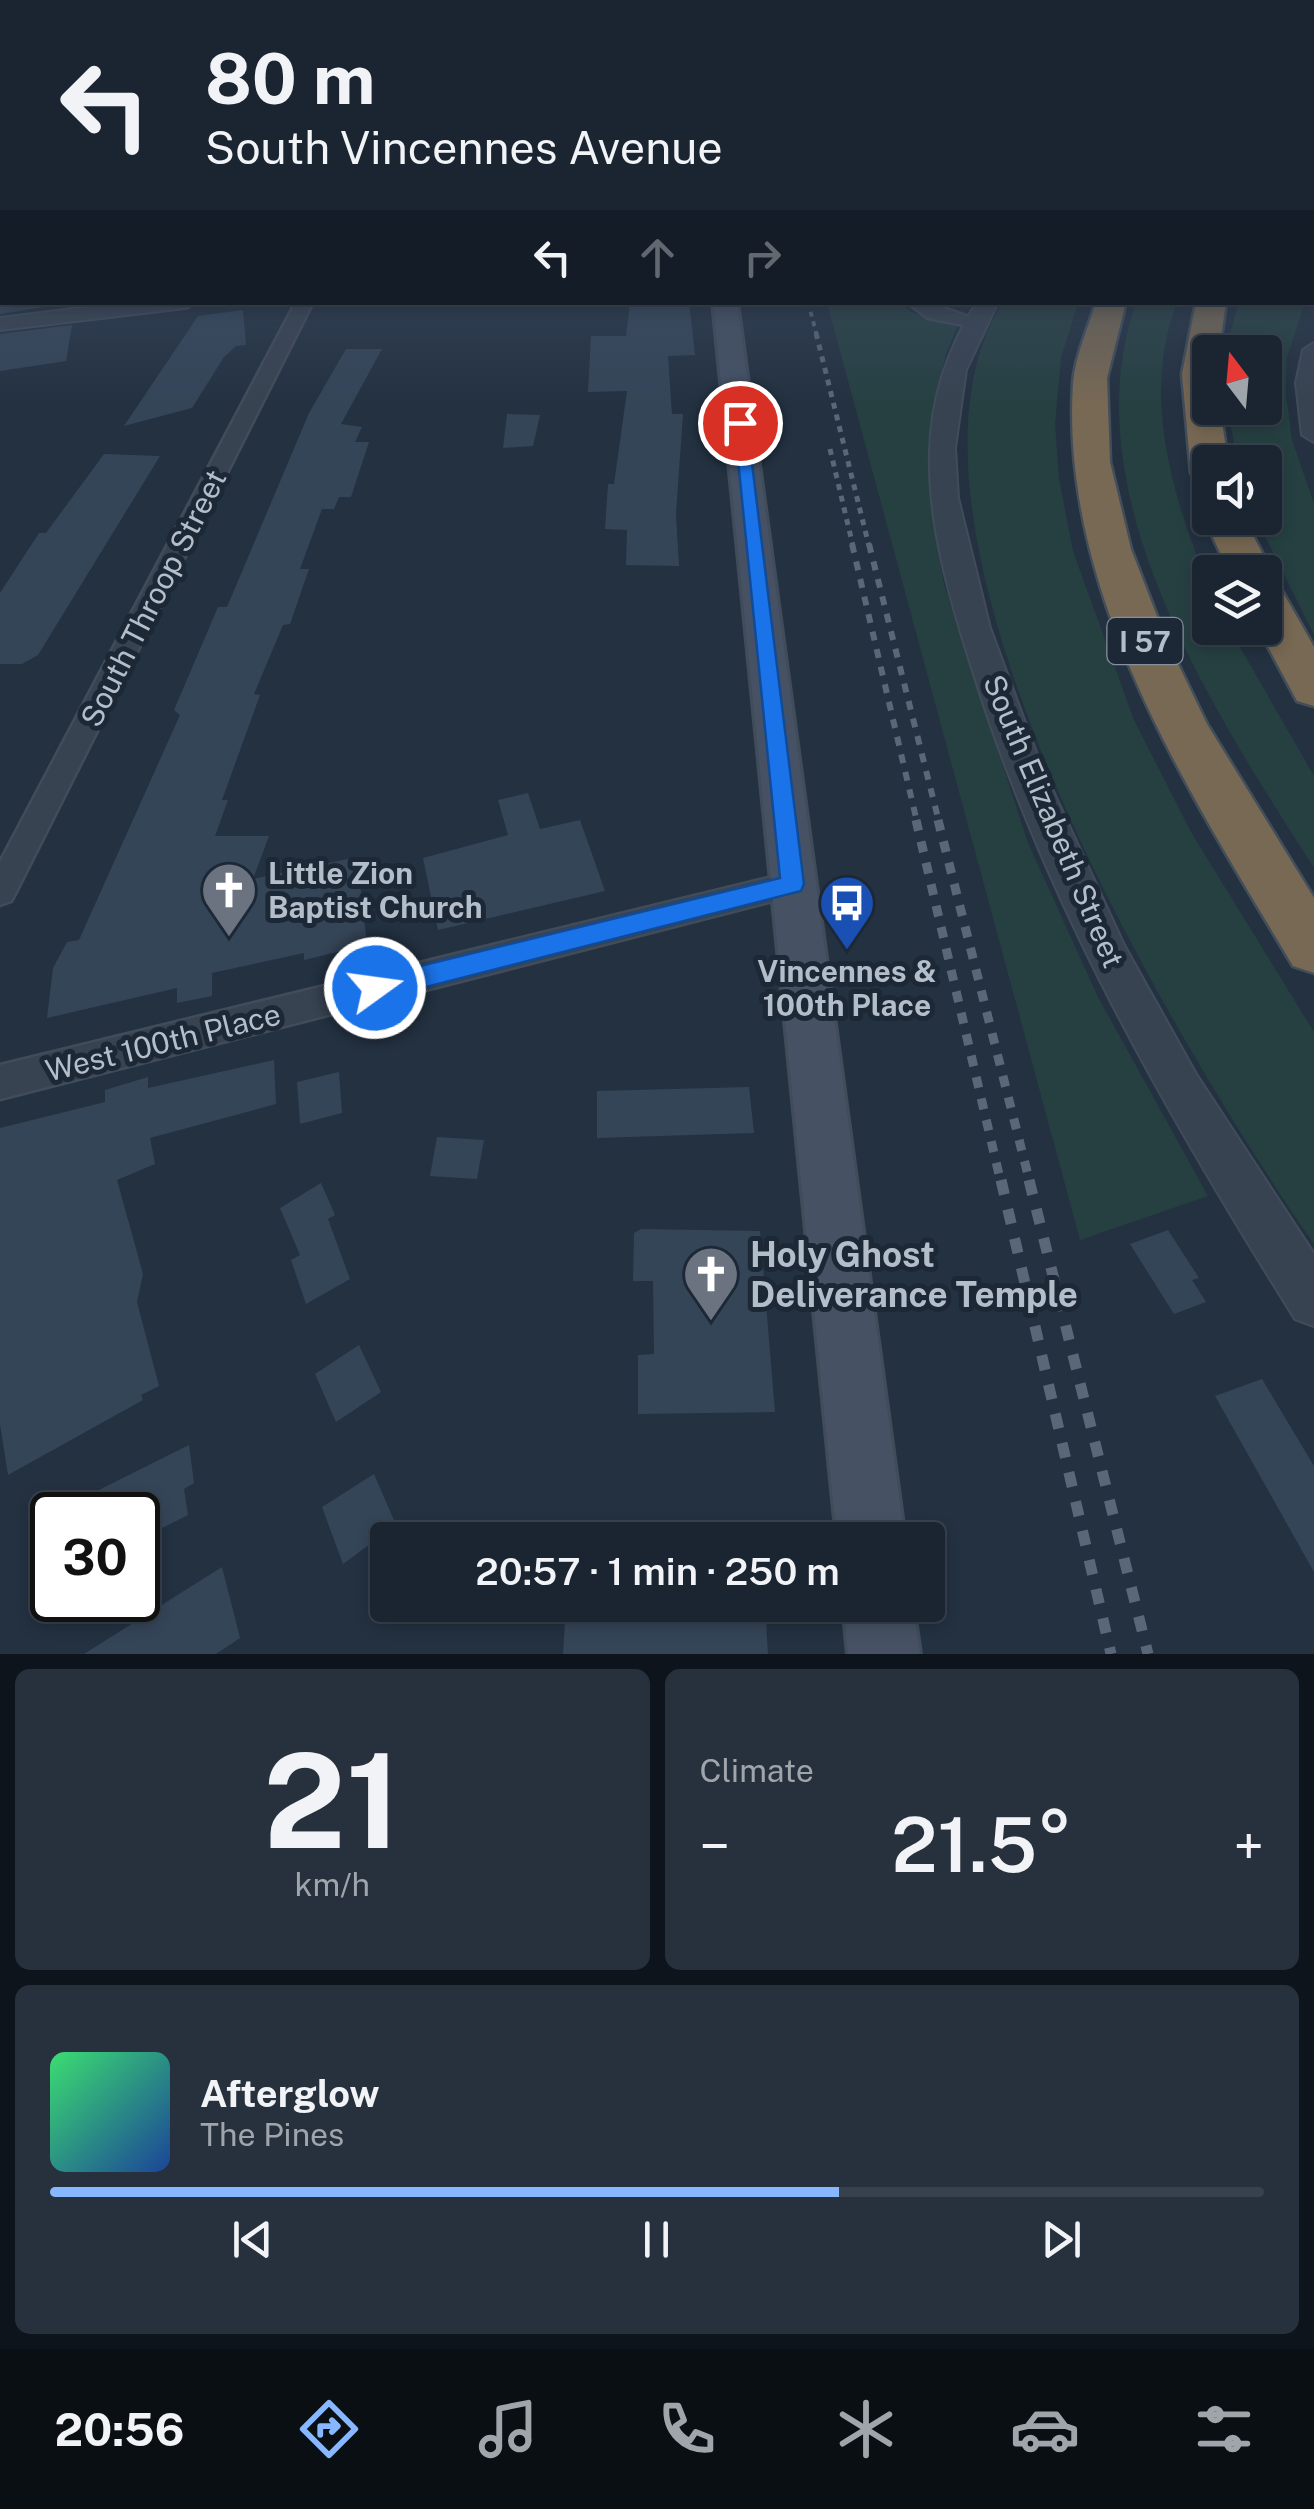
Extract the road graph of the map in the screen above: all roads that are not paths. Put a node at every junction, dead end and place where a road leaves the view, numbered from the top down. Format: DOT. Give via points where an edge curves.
graph roads {
  1 [pos="161,305"];
  2 [pos="303,305"];
  3 [pos="725,305"];
  4 [pos="920,305"];
  5 [pos="1109,305"];
  6 [pos="1210,305"];
  7 [pos="981,312"];
  8 [pos="0,324"];
  9 [pos="1314,354"];
  10 [pos="1314,435"];
  11 [pos="1207,445"];
  12 [pos="1282,631"];
  13 [pos="1314,690"];
  14 [pos="792,884"];
  15 [pos="0,892"];
  16 [pos="1314,948"];
  17 [pos="0,1082"];
  18 [pos="1314,1300"];
  19 [pos="869,1522"];
  20 [pos="880,1622"];
  21 [pos="884,1654"];
  1 -- 8 [label="street"];
  2 -- 15 [label="street, South Throop Street"];
  3 -- 14 [label="main road"];
  4 -- 7 [label="street" via="934,314"];
  5 -- 16 [label="highway, I 57" via="1094,352 1088,408 1106,534 1174,711"];
  6 -- 11 [label="highway" via="1199,374"];
  7 -- 18 [label="street, South Elizabeth Street" via="946,403 945,496 980,643 1073,880 1140,1017"];
  9 -- 10 [label="street" via="1308,383"];
  12 -- 13 [label="highway"];
  14 -- 17 [label="street, West 100th Place"];
  14 -- 19 [label="main road"];
  20 -- 21 [label="main road"];
}
